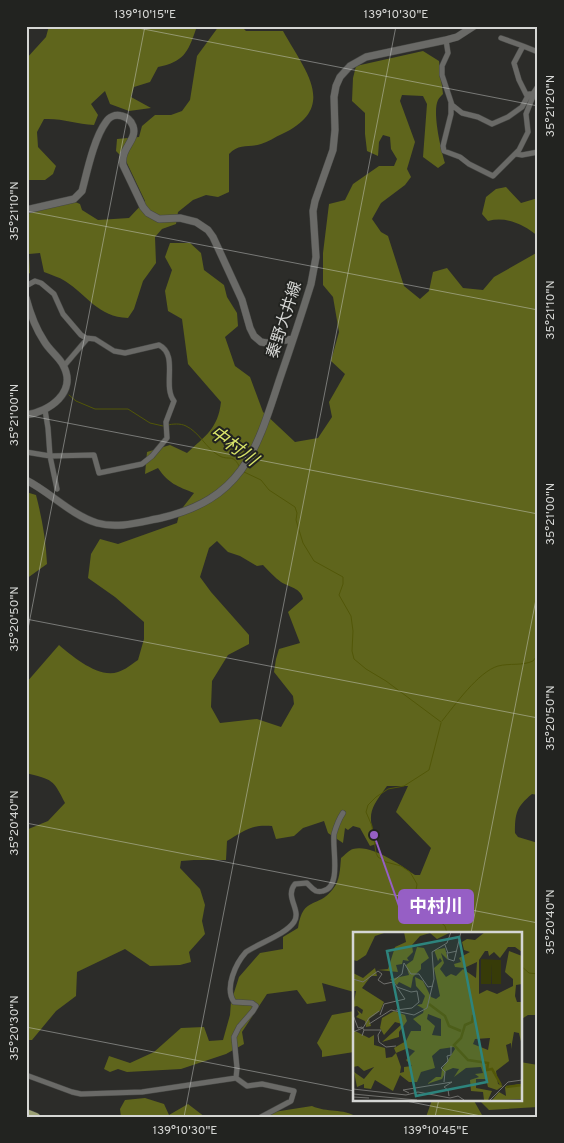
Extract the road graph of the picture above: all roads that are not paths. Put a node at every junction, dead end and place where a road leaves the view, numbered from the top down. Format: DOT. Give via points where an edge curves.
graph roads {
  1 [pos="474,26"];
  2 [pos="501,38"];
  3 [pos="446,40"];
  4 [pos="523,46"];
  5 [pos="538,52"];
  6 [pos="533,93"];
  7 [pos="451,103"];
  8 [pos="538,152"];
  9 [pos="516,154"];
  10 [pos="26,210"];
  11 [pos="26,286"];
  12 [pos="26,298"];
  13 [pos="87,339"];
  14 [pos="293,339"];
  15 [pos="64,366"];
  16 [pos="45,410"];
  17 [pos="26,415"];
  18 [pos="26,452"];
  19 [pos="50,456"];
  20 [pos="26,480"];
  21 [pos="57,489"];
  22 [pos="343,813"];
  23 [pos="298,877"];
  24 [pos="299,884"];
  25 [pos="26,1074"];
  26 [pos="236,1078"];
  27 [pos="26,1113"];
  28 [pos="36,1117"];
  29 [pos="261,1117"];
  1 -- 3 [label="main road, 秦野大井線"];
  2 -- 4 [label="street"];
  3 -- 7 [label="street" via="448,53 441,72"];
  3 -- 14 [label="main road, 秦野大井線" via="366,57 350,66 340,77 334,97 333,150 313,211 315,266"];
  4 -- 5 [label="street"];
  4 -- 6 [label="street" via="514,65 519,80"];
  6 -- 7 [label="street" via="522,107 492,124 457,111"];
  6 -- 9 [label="street" via="526,114 527,135"];
  7 -- 9 [label="street" via="444,151 493,176"];
  8 -- 9 [label="street"];
  10 -- 14 [label="main road" via="79,196 105,123 110,117 124,116 130,120 134,132 124,149 123,165 143,207 159,219 180,218 202,226 213,237 236,284 254,336 267,343"];
  11 -- 13 [label="street" via="35,281 41,282 54,294 74,328"];
  12 -- 15 [label="main road" via="44,342"];
  13 -- 15 [label="street"];
  13 -- 19 [label="street" via="95,339 120,353 159,345 163,347 167,352 170,396 174,401 169,410 167,438 142,464 99,473 94,455"];
  14 -- 20 [label="main road, 秦野大井線" via="260,440 246,464 223,489 201,503 174,514 110,525 86,518"];
  15 -- 16 [label="main road" via="66,390"];
  16 -- 17 [label="main road"];
  16 -- 19 [label="street"];
  18 -- 19 [label="street"];
  19 -- 21 [label="street"];
  22 -- 24 [label="street" via="334,836 333,885 329,890 320,892 307,883"];
  23 -- 24 [label="street"];
  24 -- 26 [label="street" via="291,890 295,921 286,930 246,952 235,972 230,997 234,1002 256,1006 234,1037"];
  25 -- 26 [label="street" via="81,1094 142,1092"];
  26 -- 29 [label="street" via="247,1086 262,1084 294,1090 291,1101"];
  27 -- 28 [label="main road"];
}
